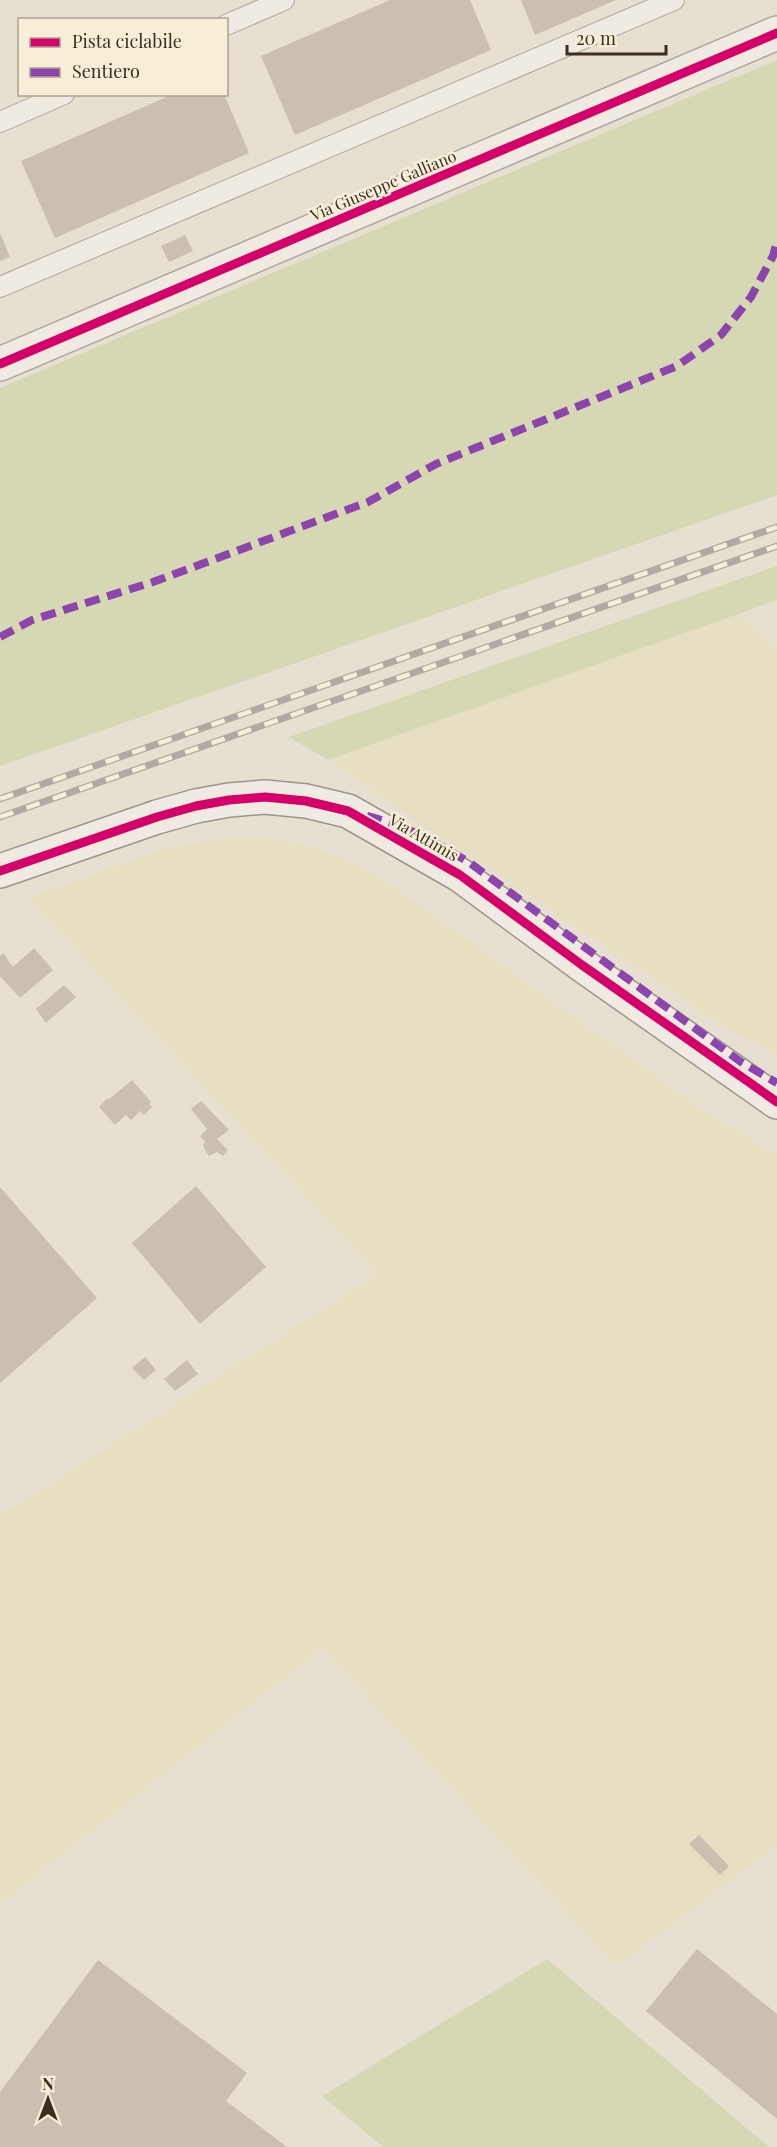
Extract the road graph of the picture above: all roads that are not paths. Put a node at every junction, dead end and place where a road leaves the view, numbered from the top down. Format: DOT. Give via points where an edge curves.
graph roads {
  1 [pos="284,0"];
  2 [pos="674,0"];
  3 [pos="228,24"];
  4 [pos="777,33"];
  5 [pos="59,96"];
  6 [pos="0,122"];
  7 [pos="0,287"];
  8 [pos="0,364"];
  9 [pos="0,871"];
  10 [pos="777,1102"];
  1 -- 3 [label="lane"];
  2 -- 7 [label="lane"];
  4 -- 8 [label="street, Via Giuseppe Galliano"];
  5 -- 6 [label="lane"];
  9 -- 10 [label="street, Via Attimis" via="167,814 229,800 265,797 348,811 460,875"];
}
